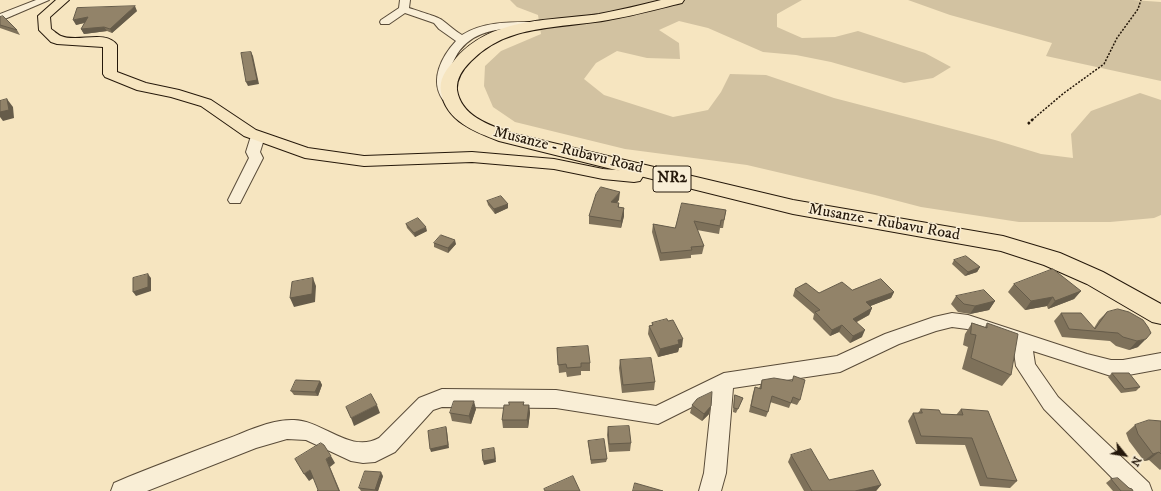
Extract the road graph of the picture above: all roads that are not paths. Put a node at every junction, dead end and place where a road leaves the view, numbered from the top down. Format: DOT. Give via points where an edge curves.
graph roads {
  1 [pos="44,0"];
  2 [pos="63,0"];
  3 [pos="677,0"];
  4 [pos="404,5"];
  5 [pos="0,18"];
  6 [pos="385,22"];
  7 [pos="531,25"];
  8 [pos="462,40"];
  9 [pos="457,110"];
  10 [pos="258,136"];
  11 [pos="638,170"];
  12 [pos="235,200"];
  13 [pos="1161,315"];
  14 [pos="1022,341"];
  15 [pos="1161,361"];
  16 [pos="724,381"];
  17 [pos="122,491"];
  18 [pos="710,491"];
  19 [pos="1141,491"];
  1 -- 5 [label="street"];
  2 -- 10 [label="main road" via="44,16 45,30 56,39 70,43 108,43 110,74 142,87 206,103 241,128"];
  3 -- 7 [label="highway, Musanze - Rubavu Road / NR2" via="595,18"];
  4 -- 6 [label="street"];
  4 -- 8 [label="street" via="422,17 438,21"];
  7 -- 8 [label="street" via="486,29 472,33"];
  7 -- 9 [label="highway, Musanze - Rubavu Road / NR2" via="488,39 462,60 450,76 449,91"];
  8 -- 9 [label="street" via="456,44 443,70 442,86 447,99"];
  9 -- 11 [label="highway, Musanze - Rubavu Road / NR2" via="485,130 505,137"];
  10 -- 11 [label="main road" via="304,153 364,161 472,157 554,164 603,174 634,177"];
  10 -- 12 [label="street" via="253,152 256,158"];
  11 -- 13 [label="highway, Musanze - Rubavu Road / NR2" via="793,207 1003,244 1052,259 1080,271"];
  14 -- 15 [label="street" via="1111,368"];
  14 -- 16 [label="street" via="968,322 952,320 892,340 840,364"];
  14 -- 19 [label="street" via="1026,366 1051,403"];
  16 -- 17 [label="street" via="658,415 556,399 442,398 426,404 387,445 368,454 354,452 304,430 288,429 252,440"];
  16 -- 18 [label="street" via="715,473"];
}
